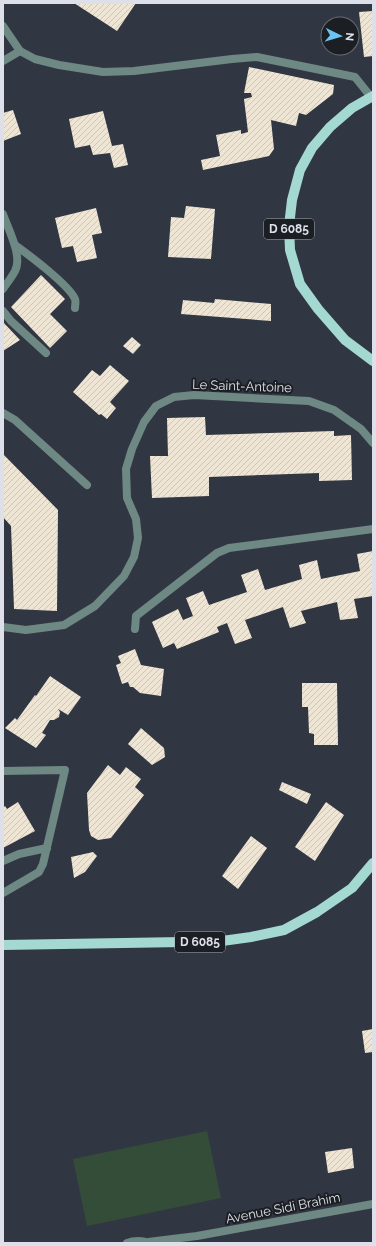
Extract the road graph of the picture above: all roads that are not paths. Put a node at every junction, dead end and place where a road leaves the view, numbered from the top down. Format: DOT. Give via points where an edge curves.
graph roads {
  1 [pos="3,26"];
  2 [pos="20,50"];
  3 [pos="3,61"];
  4 [pos="372,96"];
  5 [pos="3,214"];
  6 [pos="15,244"];
  7 [pos="3,289"];
  8 [pos="75,308"];
  9 [pos="3,311"];
  10 [pos="46,353"];
  11 [pos="373,361"];
  12 [pos="3,413"];
  13 [pos="373,443"];
  14 [pos="87,485"];
  15 [pos="373,528"];
  16 [pos="3,627"];
  17 [pos="135,629"];
  18 [pos="3,771"];
  19 [pos="47,848"];
  20 [pos="3,861"];
  21 [pos="373,863"];
  22 [pos="3,893"];
  23 [pos="3,945"];
  24 [pos="373,1204"];
  25 [pos="197,1236"];
  26 [pos="127,1243"];
  27 [pos="149,1243"];
  28 [pos="186,1243"];
  1 -- 2 [label="street"];
  2 -- 3 [label="street"];
  2 -- 4 [label="street" via="35,59 103,72 134,71 257,57 355,77"];
  4 -- 11 [label="main road, D 6085" via="352,108 330,127 312,148 300,170 288,226 290,250 300,284 345,340"];
  5 -- 6 [label="street"];
  6 -- 7 [label="street" via="16,270"];
  6 -- 8 [label="street" via="70,292 75,300"];
  9 -- 10 [label="street"];
  12 -- 14 [label="street"];
  13 -- 16 [label="street, Le Saint-Antoine" via="360,429 334,410 309,401 194,395 174,397 156,406 144,422 126,469 127,498 136,519 138,538 134,557 124,576 95,606 64,625 26,630"];
  15 -- 17 [label="street" via="230,548 218,554 136,616"];
  18 -- 19 [label="street" via="65,770"];
  19 -- 20 [label="street" via="19,854"];
  19 -- 22 [label="street" via="39,872"];
  21 -- 23 [label="main road, D 6085" via="352,888 284,930 222,941"];
  24 -- 25 [label="street, Avenue Sidi Brahim"];
  25 -- 27 [label="street, Avenue Sidi Brahim"];
  25 -- 28 [label="street, Avenue Sidi Brahim"];
  26 -- 27 [label="street, Avenue Sidi Brahim" via="134,1240"];
}
